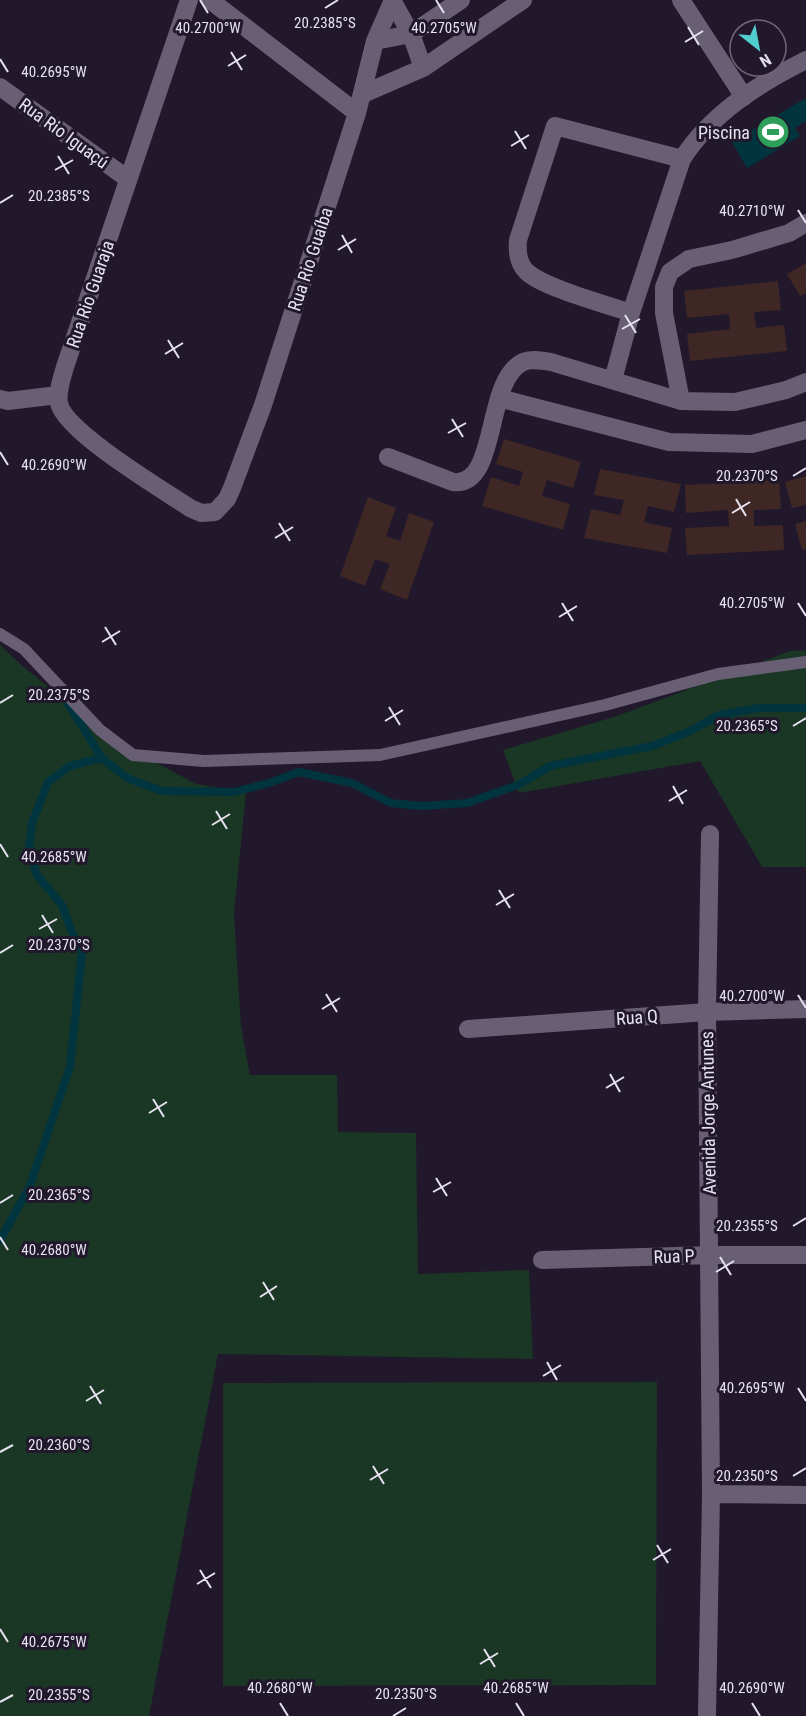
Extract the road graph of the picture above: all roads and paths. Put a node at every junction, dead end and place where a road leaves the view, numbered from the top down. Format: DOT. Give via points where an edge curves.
graph roads {
  1 [pos="189,0"];
  2 [pos="210,0"];
  3 [pos="461,0"];
  4 [pos="523,0"];
  5 [pos="681,0"];
  6 [pos="393,1"];
  7 [pos="411,34"];
  8 [pos="375,41"];
  9 [pos="806,60"];
  10 [pos="423,68"];
  11 [pos="0,87"];
  12 [pos="363,94"];
  13 [pos="744,97"];
  14 [pos="357,113"];
  15 [pos="682,159"];
  16 [pos="129,179"];
  17 [pos="806,223"];
  18 [pos="631,313"];
  19 [pos="613,380"];
  20 [pos="806,382"];
  21 [pos="58,395"];
  22 [pos="499,398"];
  23 [pos="0,399"];
  24 [pos="681,401"];
  25 [pos="806,430"];
  26 [pos="388,457"];
  27 [pos="0,634"];
  28 [pos="806,662"];
  29 [pos="710,834"];
  30 [pos="806,1009"];
  31 [pos="707,1012"];
  32 [pos="468,1029"];
  33 [pos="710,1255"];
  34 [pos="806,1255"];
  35 [pos="542,1260"];
  36 [pos="711,1494"];
  37 [pos="806,1495"];
  38 [pos="707,1716"];
  1 -- 16 [label="street, Rua Rio Guaraja"];
  2 -- 14 [label="street"];
  3 -- 7 [label="street"];
  4 -- 10 [label="street"];
  5 -- 13 [label="street"];
  6 -- 7 [label="street"];
  6 -- 8 [label="street, Rua Rio Guaíba"];
  7 -- 8 [label="street"];
  7 -- 10 [label="street"];
  8 -- 12 [label="street, Rua Rio Guaíba"];
  9 -- 13 [label="street"];
  10 -- 12 [label="street"];
  11 -- 16 [label="street, Rua Rio Iguaçú"];
  12 -- 14 [label="street, Rua Rio Guaíba"];
  13 -- 15 [label="street" via="702,131"];
  14 -- 21 [label="street, Rua Rio Guaíba" via="263,405 227,499 215,512 201,513 190,508 82,434 63,413"];
  15 -- 18 [label="street"];
  15 -- 18 [label="street" via="555,126 518,240 519,258 525,270 546,284"];
  16 -- 21 [label="street, Rua Rio Guaraja"];
  17 -- 24 [label="street" via="789,233 689,259 670,272 664,287 664,313"];
  18 -- 19 [label="street"];
  19 -- 22 [label="street" via="530,360 512,372"];
  19 -- 24 [label="street"];
  20 -- 24 [label="street" via="735,402"];
  21 -- 23 [label="street"];
  22 -- 25 [label="street" via="669,442 752,444"];
  22 -- 26 [label="street" via="483,459 468,481 453,482"];
  27 -- 28 [label="lane" via="24,650 100,730 133,755 204,761 380,755 605,705 718,674"];
  29 -- 31 [label="street, Avenida Jorge Antunes"];
  30 -- 31 [label="street, Rua Q"];
  31 -- 32 [label="street, Rua Q"];
  31 -- 33 [label="street, Avenida Jorge Antunes"];
  33 -- 34 [label="street, Rua P"];
  33 -- 35 [label="street, Rua P"];
  33 -- 36 [label="street, Avenida Jorge Antunes"];
  36 -- 37 [label="street"];
  36 -- 38 [label="street, Avenida Jorge Antunes"];
}
